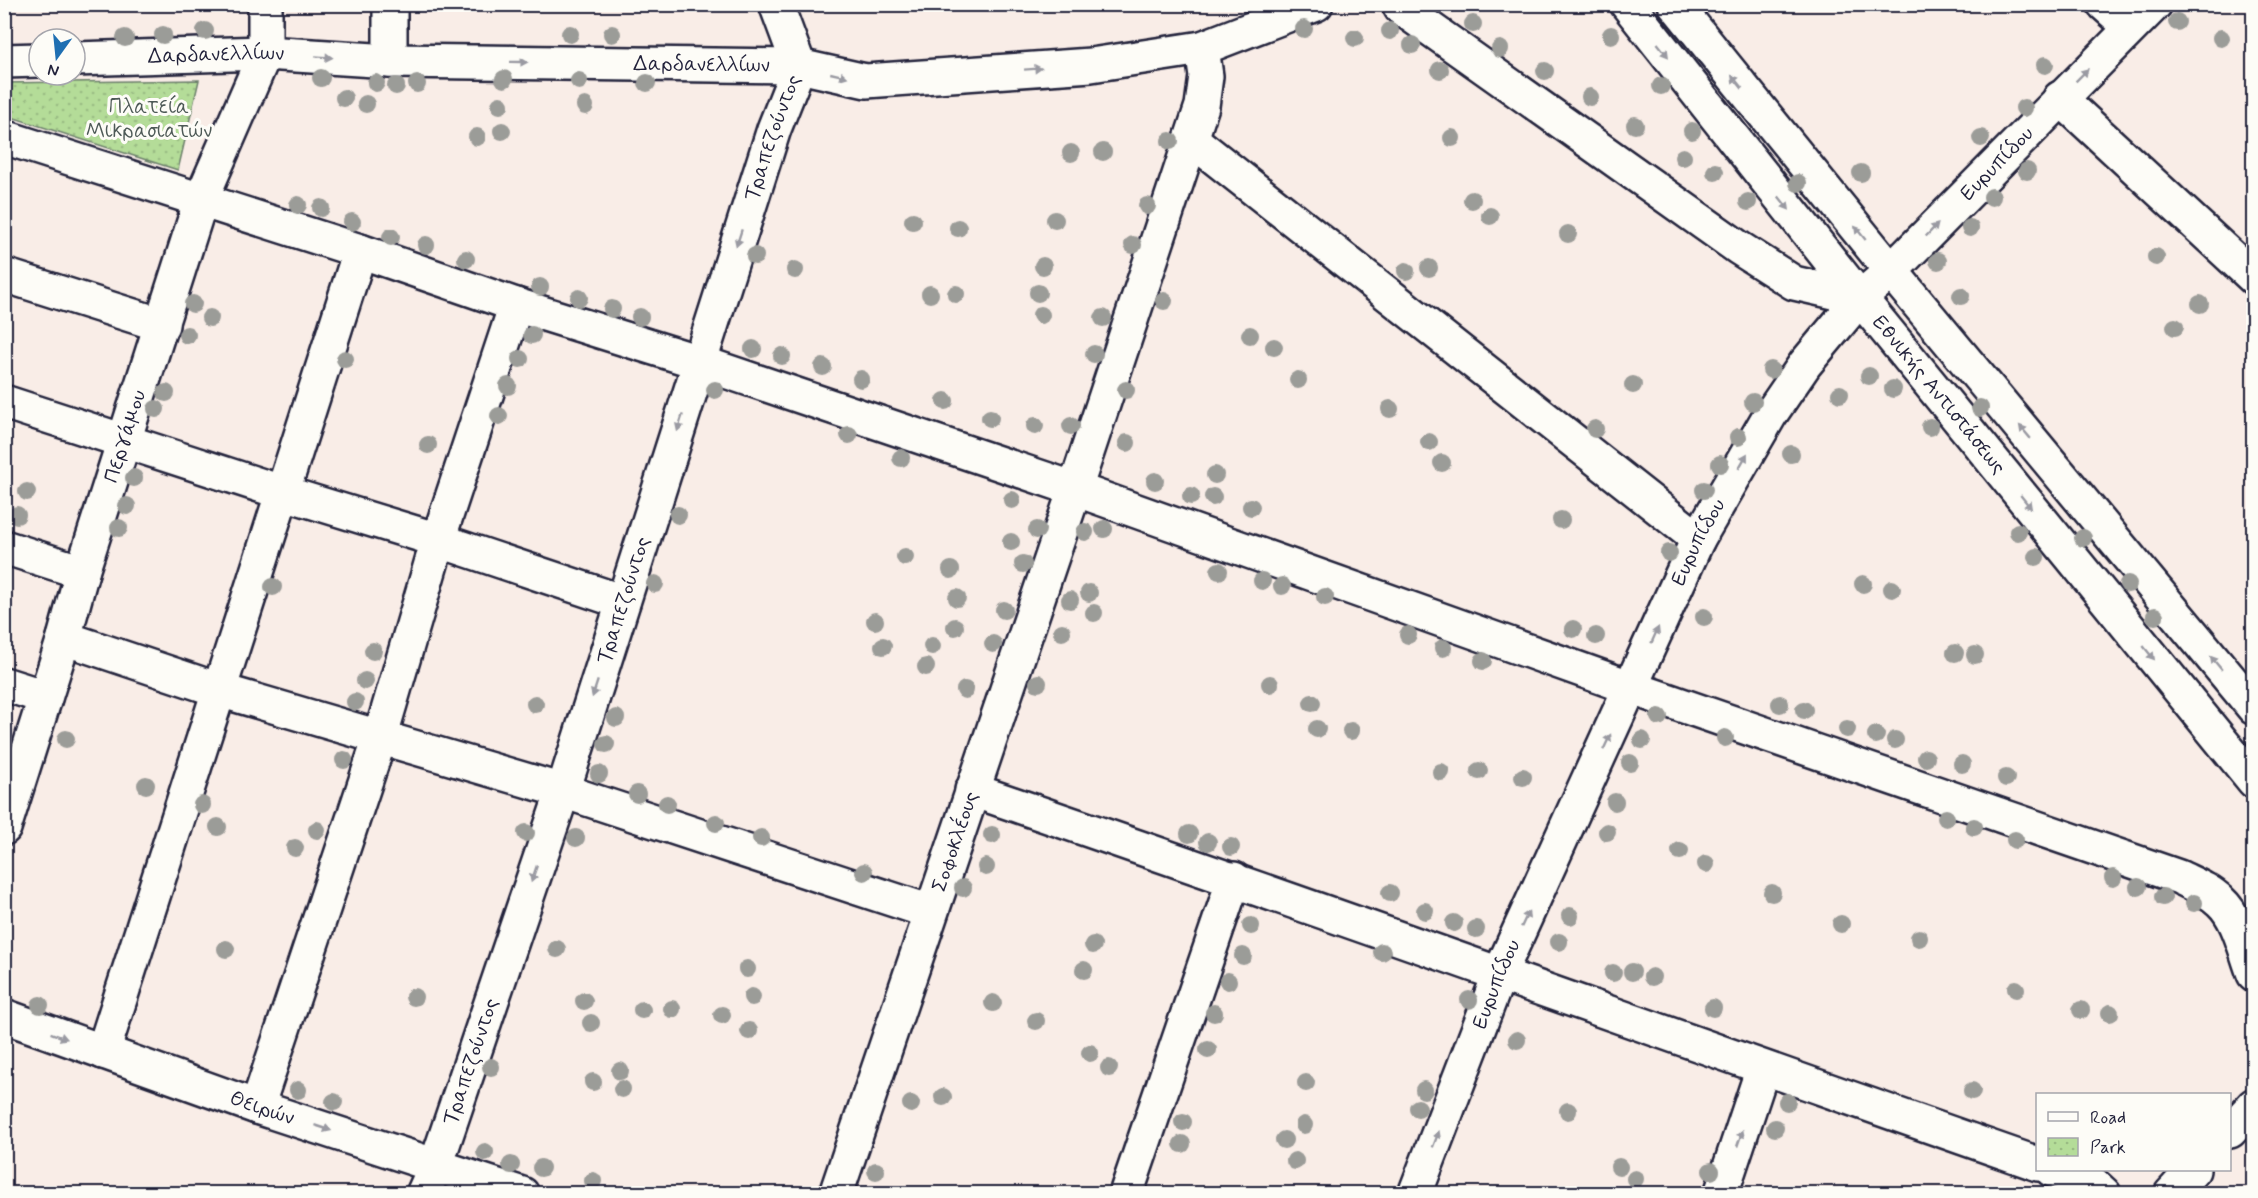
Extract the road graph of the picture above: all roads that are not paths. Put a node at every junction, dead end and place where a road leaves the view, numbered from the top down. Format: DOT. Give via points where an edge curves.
graph roads {
  1 [pos="265,4"];
  2 [pos="390,4"];
  3 [pos="776,4"];
  4 [pos="1316,4"];
  5 [pos="1399,4"];
  6 [pos="1627,4"];
  7 [pos="1675,4"];
  8 [pos="2104,4"];
  9 [pos="2155,4"];
  10 [pos="2130,27"];
  11 [pos="1202,48"];
  12 [pos="265,53"];
  13 [pos="87,59"];
  14 [pos="27,60"];
  15 [pos="4,61"];
  16 [pos="390,61"];
  17 [pos="799,66"];
  18 [pos="2060,98"];
  19 [pos="4,137"];
  20 [pos="1191,139"];
  21 [pos="201,200"];
  22 [pos="360,251"];
  23 [pos="1891,271"];
  24 [pos="4,275"];
  25 [pos="2253,278"];
  26 [pos="1860,298"];
  27 [pos="516,305"];
  28 [pos="162,324"];
  29 [pos="699,362"];
  30 [pos="4,402"];
  31 [pos="126,440"];
  32 [pos="1075,489"];
  33 [pos="282,492"];
  34 [pos="438,540"];
  35 [pos="1698,540"];
  36 [pos="4,547"];
  37 [pos="82,572"];
  38 [pos="623,602"];
  39 [pos="64,638"];
  40 [pos="4,684"];
  41 [pos="1632,688"];
  42 [pos="219,690"];
  43 [pos="45,697"];
  44 [pos="2253,708"];
  45 [pos="380,738"];
  46 [pos="2253,781"];
  47 [pos="972,790"];
  48 [pos="563,791"];
  49 [pos="4,828"];
  50 [pos="1234,879"];
  51 [pos="931,912"];
  52 [pos="1500,973"];
  53 [pos="2253,974"];
  54 [pos="4,1016"];
  55 [pos="103,1052"];
  56 [pos="1763,1068"];
  57 [pos="2253,1105"];
  58 [pos="257,1107"];
  59 [pos="2231,1129"];
  60 [pos="2036,1164"];
  61 [pos="2055,1171"];
  62 [pos="2192,1171"];
  63 [pos="429,1179"];
  64 [pos="522,1194"];
  65 [pos="836,1194"];
  66 [pos="1126,1194"];
  67 [pos="1415,1194"];
  68 [pos="1721,1194"];
  69 [pos="2104,1194"];
  70 [pos="2171,1194"];
  1 -- 12 [label="street"];
  2 -- 16 [label="street"];
  3 -- 17 [label="street, Τραπεζούντος"];
  4 -- 11 [label="street, Δαρδανελλίων"];
  5 -- 26 [label="street" via="1794,283"];
  6 -- 26 [label="street, Εθνικής Αντιστάσεως, one-way"];
  23 -- 7 [label="street, Εθνικής Αντιστάσεως, one-way"];
  8 -- 10 [label="street"];
  9 -- 10 [label="street, Ευρυπίδου"];
  18 -- 10 [label="street, Ευρυπίδου, one-way"];
  17 -- 11 [label="street, Δαρδανελλίων, one-way" via="866,81 1091,65"];
  11 -- 20 [label="street, Σοφοκλέους" via="1206,76 1202,106"];
  12 -- 13 [label="street, Δαρδανελλίων"];
  12 -- 16 [label="street, Δαρδανελλίων, one-way"];
  12 -- 21 [label="street, Περγάμου"];
  14 -- 15 [label="street"];
  16 -- 17 [label="street, Δαρδανελλίων, one-way"];
  17 -- 29 [label="street, Τραπεζούντος, one-way" via="774,129"];
  23 -- 18 [label="street, Ευρυπίδου, one-way"];
  18 -- 25 [label="street"];
  19 -- 21 [label="street"];
  20 -- 32 [label="street, Σοφοκλέους"];
  20 -- 35 [label="street"];
  21 -- 22 [label="street"];
  21 -- 28 [label="street, Περγάμου"];
  22 -- 27 [label="street"];
  22 -- 33 [label="street"];
  23 -- 26 [label="street, Ευρυπίδου"];
  44 -- 23 [label="street, Εθνικής Αντιστάσεως, one-way"];
  24 -- 28 [label="street"];
  35 -- 26 [label="street, Ευρυπίδου, one-way" via="1770,415 1805,364"];
  26 -- 46 [label="street, Εθνικής Αντιστάσεως, one-way"];
  27 -- 29 [label="street"];
  27 -- 34 [label="street"];
  28 -- 31 [label="street, Περγάμου"];
  29 -- 32 [label="street"];
  29 -- 38 [label="street, Τραπεζούντος, one-way"];
  30 -- 31 [label="street"];
  31 -- 33 [label="street"];
  31 -- 37 [label="street, Περγάμου"];
  32 -- 41 [label="street"];
  32 -- 47 [label="street, Σοφοκλέους"];
  33 -- 34 [label="street"];
  33 -- 42 [label="street"];
  34 -- 38 [label="street"];
  34 -- 45 [label="street"];
  41 -- 35 [label="street, Ευρυπίδου, one-way"];
  36 -- 37 [label="street"];
  37 -- 39 [label="street, Περγάμου"];
  38 -- 48 [label="street, Τραπεζούντος, one-way"];
  39 -- 42 [label="street"];
  39 -- 43 [label="street, Περγάμου"];
  40 -- 43 [label="street"];
  52 -- 41 [label="street, Ευρυπίδου, one-way"];
  41 -- 53 [label="street" via="2179,877 2222,902 2234,921"];
  42 -- 45 [label="street"];
  42 -- 55 [label="street"];
  43 -- 49 [label="street, Περγάμου"];
  45 -- 48 [label="street"];
  45 -- 58 [label="street"];
  47 -- 50 [label="street"];
  47 -- 51 [label="street, Σοφοκλέους"];
  48 -- 51 [label="street"];
  48 -- 63 [label="street, Τραπεζούντος, one-way"];
  50 -- 52 [label="street"];
  50 -- 66 [label="street"];
  51 -- 65 [label="street, Σοφοκλέους"];
  52 -- 56 [label="street"];
  67 -- 52 [label="street, Ευρυπίδου, one-way"];
  54 -- 55 [label="street, Θειρών, one-way"];
  55 -- 58 [label="street, Θειρών"];
  56 -- 60 [label="street"];
  68 -- 56 [label="street, one-way"];
  57 -- 59 [label="street"];
  58 -- 63 [label="street, Θειρών, one-way"];
  61 -- 69 [label="street" via="2092,1183"];
  62 -- 70 [label="street"];
  63 -- 64 [label="street, Θειρών"];
}
